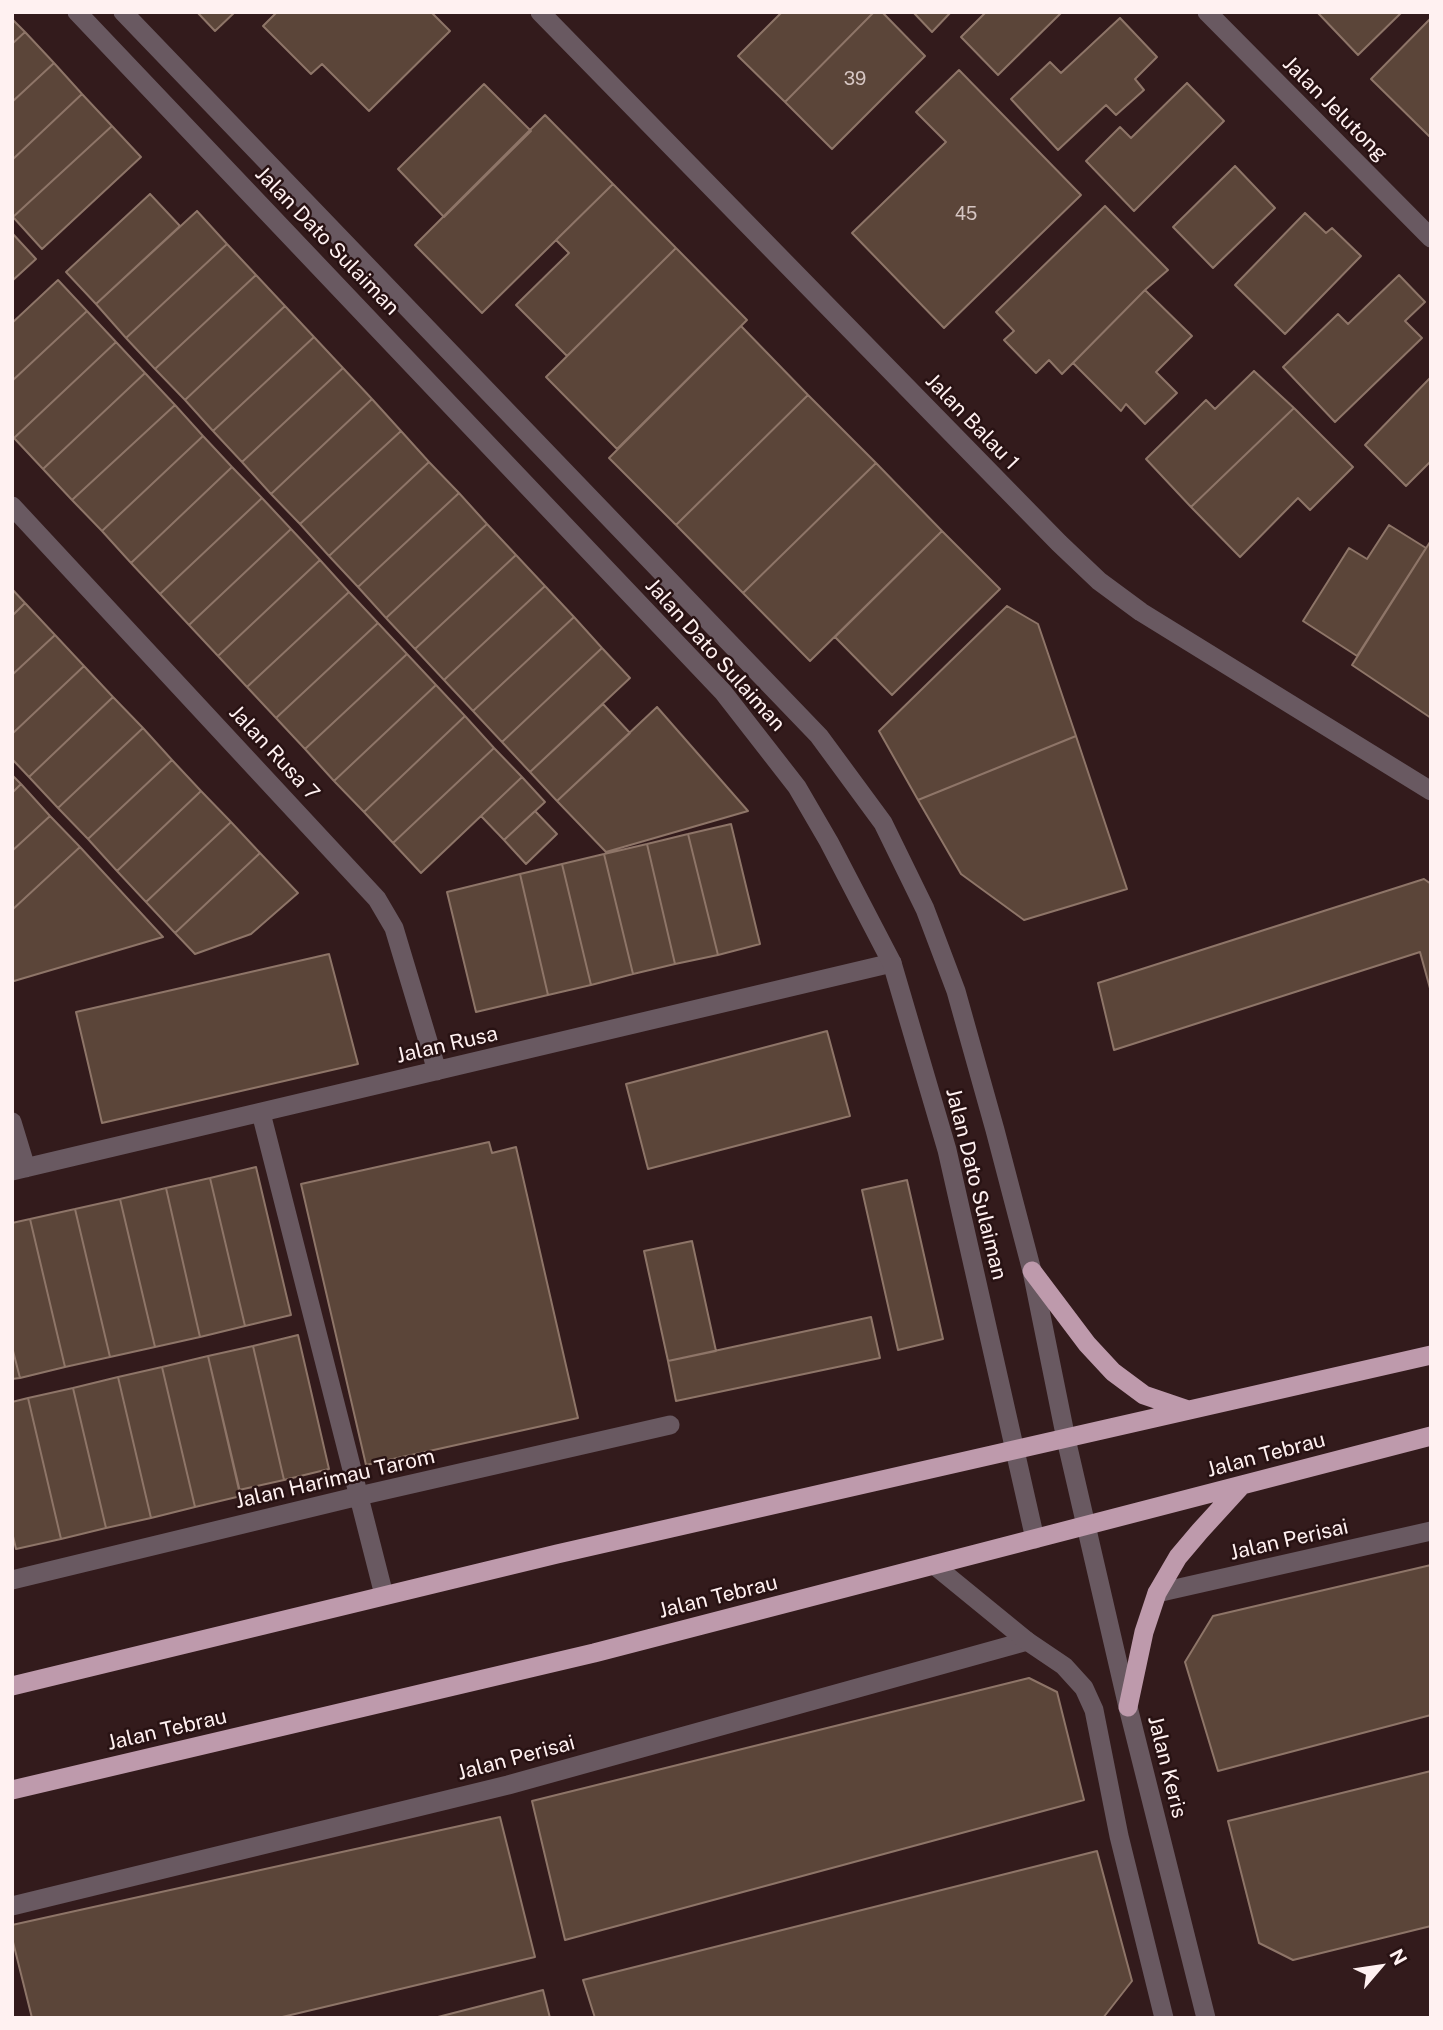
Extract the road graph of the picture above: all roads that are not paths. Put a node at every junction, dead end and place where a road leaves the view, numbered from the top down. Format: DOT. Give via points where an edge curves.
graph roads {
  1 [pos="77,12"];
  2 [pos="122,12"];
  3 [pos="540,12"];
  4 [pos="1207,12"];
  5 [pos="1431,238"];
  6 [pos="12,506"];
  7 [pos="1431,790"];
  8 [pos="892,963"];
  9 [pos="437,1071"];
  10 [pos="261,1112"];
  11 [pos="12,1122"];
  12 [pos="19,1170"];
  13 [pos="1032,1271"];
  14 [pos="1431,1355"];
  15 [pos="1188,1410"];
  16 [pos="670,1425"];
  17 [pos="1431,1436"];
  18 [pos="1066,1438"];
  19 [pos="1016,1449"];
  20 [pos="1243,1485"];
  21 [pos="359,1496"];
  22 [pos="1086,1525"];
  23 [pos="1431,1531"];
  24 [pos="1035,1539"];
  25 [pos="934,1565"];
  26 [pos="12,1580"];
  27 [pos="1157,1593"];
  28 [pos="384,1595"];
  29 [pos="1027,1641"];
  30 [pos="12,1686"];
  31 [pos="1128,1707"];
  32 [pos="12,1790"];
  33 [pos="12,1906"];
  34 [pos="1164,2018"];
  35 [pos="1206,2018"];
  1 -- 8 [label="street, Jalan Dato Sulaiman" via="723,692 797,788"];
  2 -- 13 [label="street, Jalan Dato Sulaiman" via="840,763 883,823 926,909 956,991"];
  3 -- 7 [label="street, Jalan Balau 1" via="1099,580 1141,612"];
  4 -- 5 [label="street, Jalan Jelutong"];
  6 -- 9 [label="street, Jalan Rusa 7" via="377,899 394,928"];
  8 -- 9 [label="street, Jalan Rusa"];
  8 -- 19 [label="street, Jalan Dato Sulaiman" via="947,1150"];
  9 -- 10 [label="street, Jalan Rusa"];
  10 -- 12 [label="street, Jalan Rusa"];
  10 -- 21 [label="street"];
  11 -- 12 [label="street"];
  13 -- 15 [label="highway" via="1113,1371 1144,1395"];
  13 -- 18 [label="street, Jalan Dato Sulaiman"];
  14 -- 15 [label="highway"];
  15 -- 18 [label="highway"];
  16 -- 21 [label="street, Jalan Harimau Tarom"];
  17 -- 20 [label="highway, Jalan Tebrau"];
  18 -- 19 [label="highway"];
  18 -- 22 [label="street, Jalan Dato Sulaiman"];
  19 -- 24 [label="street, Jalan Dato Sulaiman"];
  19 -- 28 [label="highway"];
  20 -- 22 [label="highway, Jalan Tebrau"];
  20 -- 27 [label="highway" via="1178,1558"];
  21 -- 26 [label="street, Jalan Harimau Tarom"];
  21 -- 28 [label="street"];
  22 -- 24 [label="highway, Jalan Tebrau"];
  22 -- 31 [label="street, Jalan Keris"];
  23 -- 27 [label="street, Jalan Perisai"];
  24 -- 25 [label="highway, Jalan Tebrau"];
  25 -- 29 [label="street"];
  25 -- 32 [label="highway, Jalan Tebrau" via="594,1653"];
  27 -- 31 [label="highway"];
  28 -- 30 [label="highway"];
  29 -- 33 [label="street, Jalan Perisai" via="508,1785"];
  29 -- 34 [label="street" via="1064,1667 1084,1688 1094,1710 1119,1836"];
  31 -- 35 [label="street, Jalan Keris"];
}
